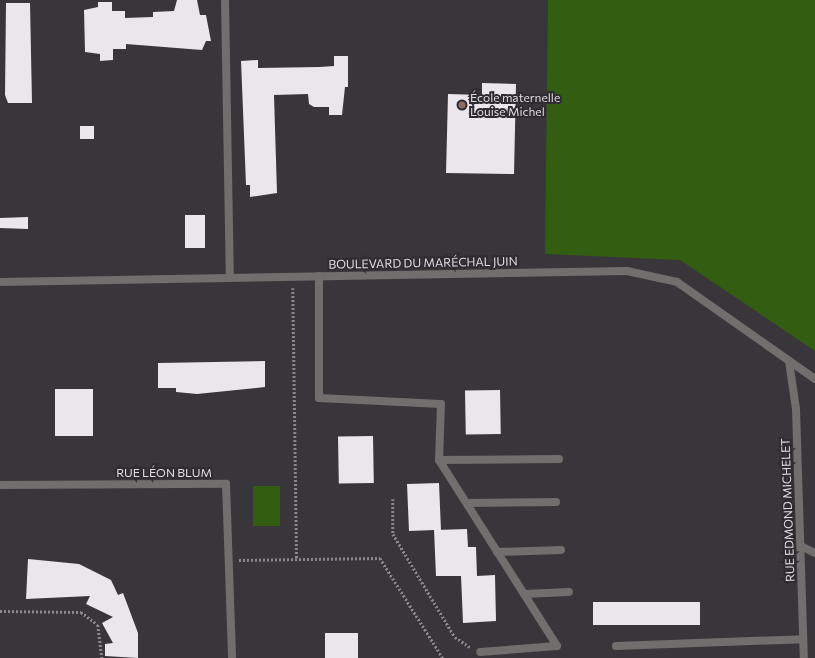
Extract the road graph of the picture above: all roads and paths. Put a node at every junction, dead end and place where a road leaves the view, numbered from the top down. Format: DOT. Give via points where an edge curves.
graph roads {
  1 [pos="225,0"];
  2 [pos="319,276"];
  3 [pos="293,277"];
  4 [pos="230,278"];
  5 [pos="0,282"];
  6 [pos="789,361"];
  7 [pos="815,379"];
  8 [pos="558,459"];
  9 [pos="439,460"];
  10 [pos="0,485"];
  11 [pos="394,499"];
  12 [pos="556,502"];
  13 [pos="467,503"];
  14 [pos="801,546"];
  15 [pos="561,550"];
  16 [pos="497,552"];
  17 [pos="815,552"];
  18 [pos="228,560"];
  19 [pos="296,560"];
  20 [pos="569,592"];
  21 [pos="524,594"];
  22 [pos="0,611"];
  23 [pos="803,639"];
  24 [pos="616,646"];
  25 [pos="480,652"];
  26 [pos="102,658"];
  27 [pos="232,658"];
  28 [pos="443,658"];
  29 [pos="804,658"];
  1 -- 4 [label="street"];
  2 -- 3 [label="street, BOULEVARD DU MARÉCHAL JUIN"];
  2 -- 6 [label="street, BOULEVARD DU MARÉCHAL JUIN" via="627,271 677,282"];
  2 -- 9 [label="street" via="319,398 441,404"];
  3 -- 4 [label="street, BOULEVARD DU MARÉCHAL JUIN"];
  3 -- 19 [label="path"];
  4 -- 5 [label="street, BOULEVARD DU MARÉCHAL JUIN"];
  6 -- 7 [label="street, BOULEVARD DU MARÉCHAL JUIN"];
  6 -- 14 [label="street, RUE EDMOND MICHELET" via="796,409"];
  8 -- 9 [label="street"];
  9 -- 13 [label="street"];
  10 -- 18 [label="street, RUE LÉON BLUM" via="226,484"];
  11 -- 25 [label="path" via="393,534 455,637"];
  12 -- 13 [label="street"];
  13 -- 16 [label="street"];
  14 -- 17 [label="street"];
  14 -- 23 [label="street, RUE EDMOND MICHELET"];
  15 -- 16 [label="street"];
  16 -- 21 [label="street"];
  18 -- 19 [label="path"];
  18 -- 27 [label="street, RUE LÉON BLUM"];
  19 -- 28 [label="path" via="380,558"];
  20 -- 21 [label="street"];
  21 -- 25 [label="street" via="557,646"];
  22 -- 26 [label="path" via="81,612 98,626"];
  23 -- 24 [label="street"];
  23 -- 29 [label="street, RUE EDMOND MICHELET"];
}
